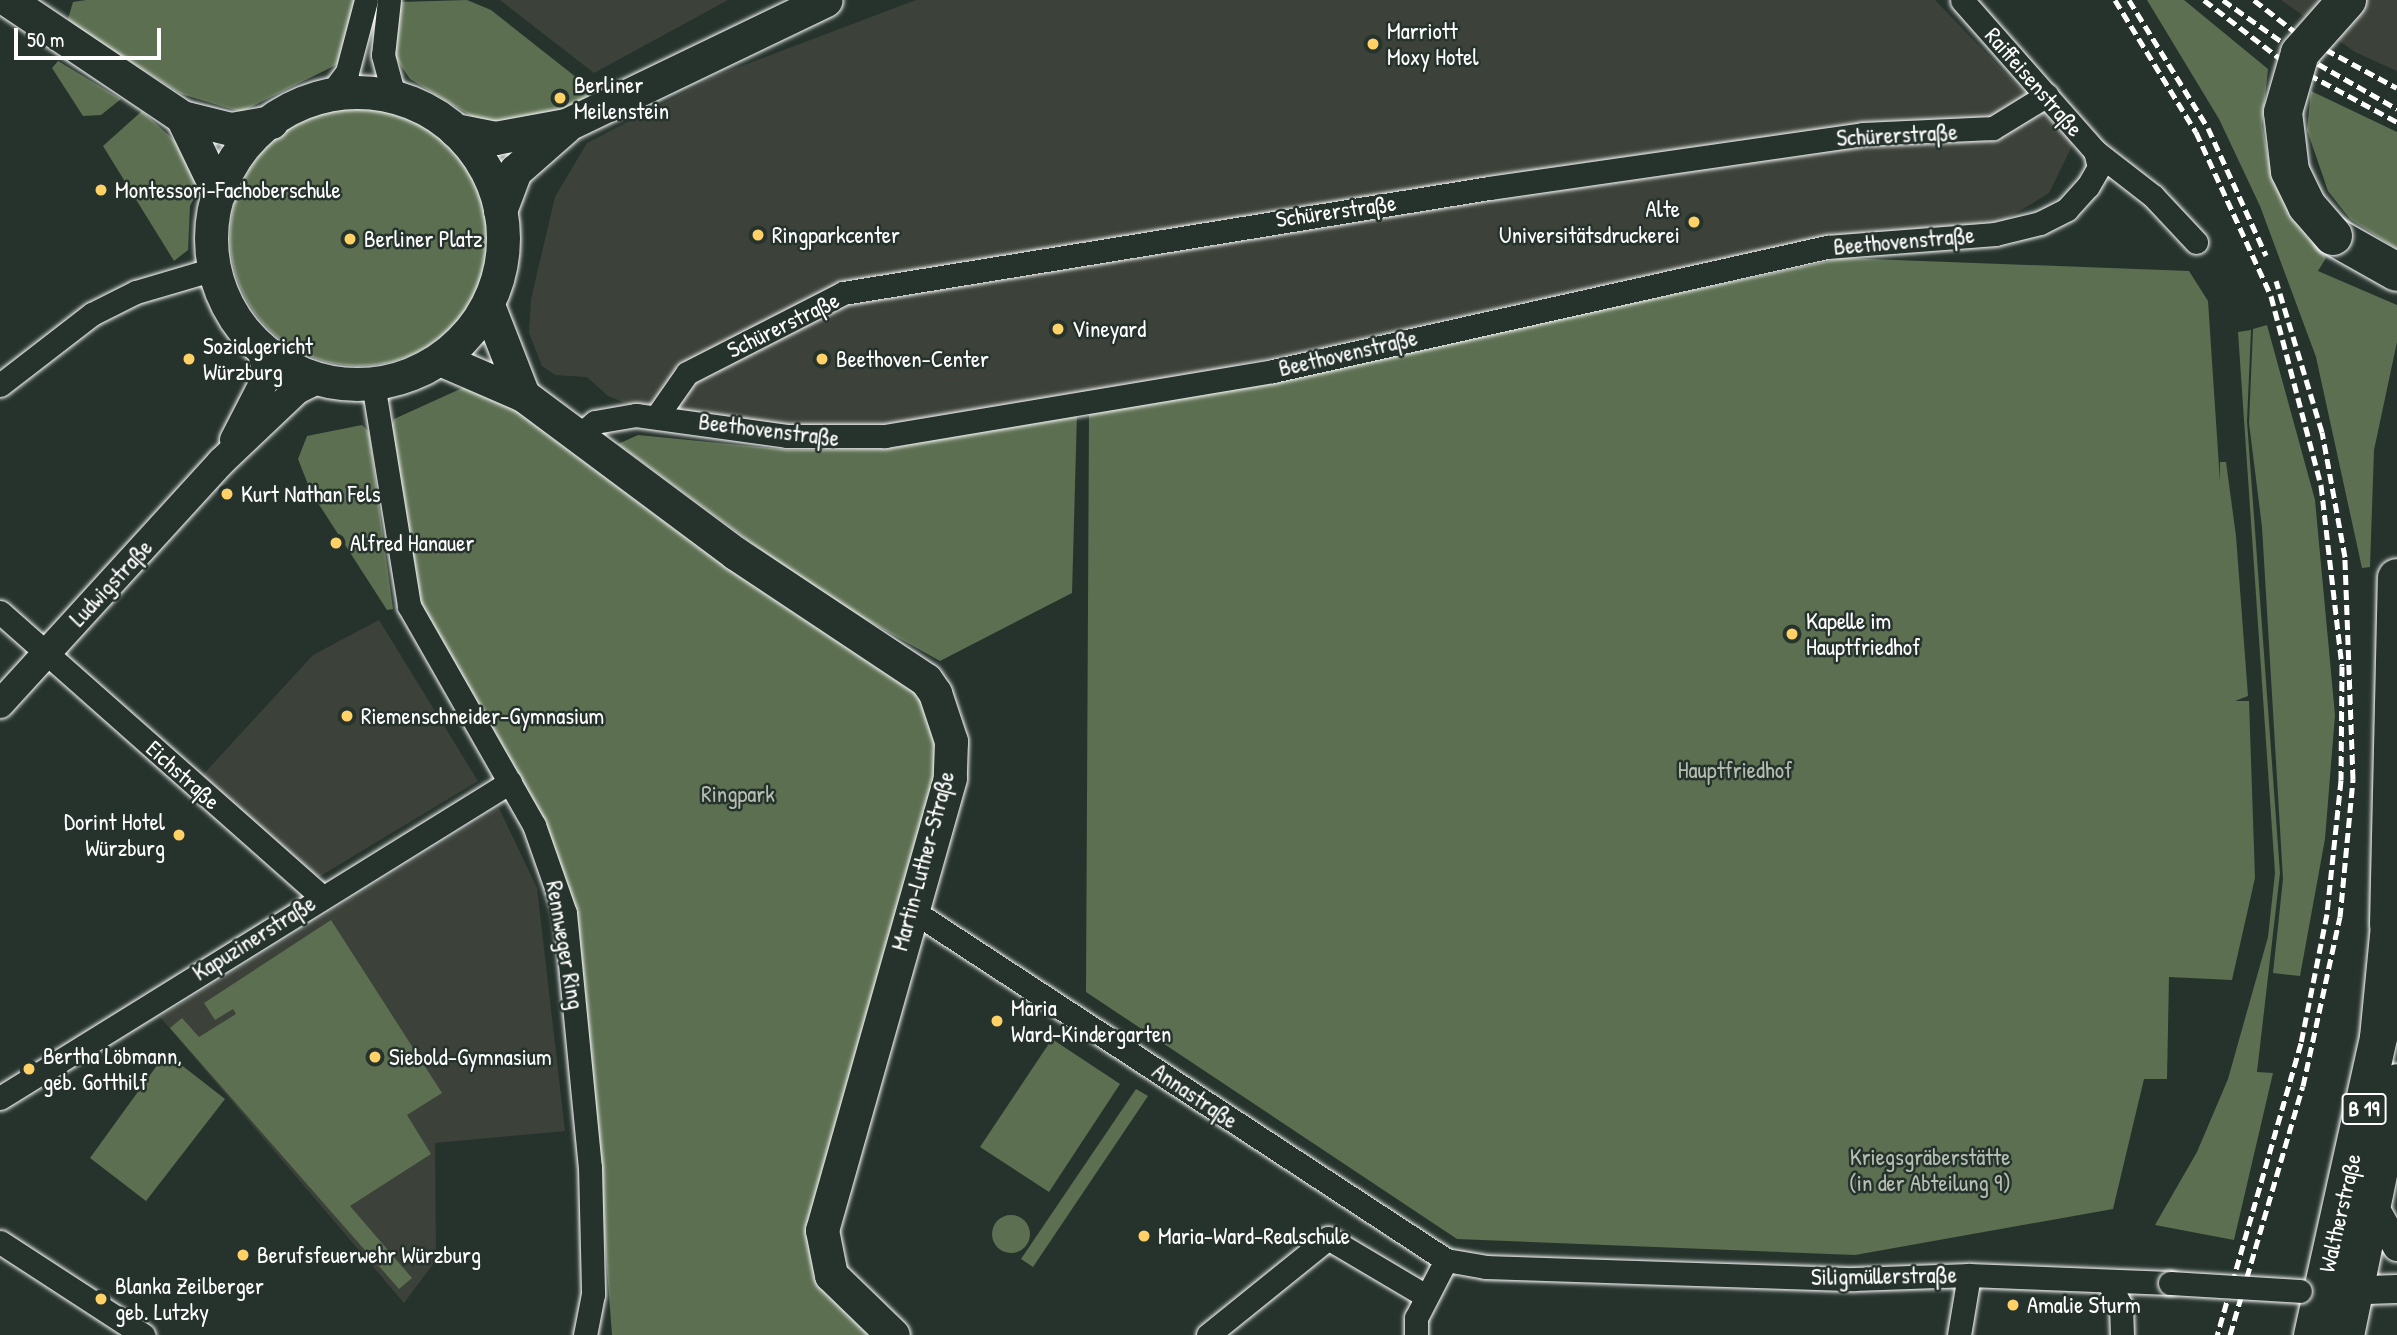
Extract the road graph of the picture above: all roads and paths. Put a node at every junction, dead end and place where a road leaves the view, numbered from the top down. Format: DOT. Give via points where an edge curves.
graph roads {
  1 [pos="366,0"];
  2 [pos="389,0"];
  3 [pos="826,0"];
  4 [pos="1962,0"];
  5 [pos="2347,0"];
  6 [pos="19,4"];
  7 [pos="332,92"];
  8 [pos="393,93"];
  9 [pos="2047,95"];
  10 [pos="182,117"];
  11 [pos="271,122"];
  12 [pos="566,125"];
  13 [pos="455,130"];
  14 [pos="2097,159"];
  15 [pos="219,194"];
  16 [pos="500,211"];
  17 [pos="2196,242"];
  18 [pos="214,269"];
  19 [pos="2397,272"];
  20 [pos="488,306"];
  21 [pos="261,346"];
  22 [pos="440,359"];
  23 [pos="320,379"];
  24 [pos="373,383"];
  25 [pos="0,385"];
  26 [pos="523,395"];
  27 [pos="657,416"];
  28 [pos="576,438"];
  29 [pos="221,462"];
  30 [pos="2397,578"];
  31 [pos="0,612"];
  32 [pos="46,652"];
  33 [pos="0,704"];
  34 [pos="510,782"];
  35 [pos="321,896"];
  36 [pos="910,909"];
  37 [pos="2389,924"];
  38 [pos="2397,1082"];
  39 [pos="0,1098"];
  40 [pos="2374,1206"];
  41 [pos="0,1242"];
  42 [pos="2397,1247"];
  43 [pos="1446,1260"];
  44 [pos="1969,1275"];
  45 [pos="2108,1281"];
  46 [pos="2397,1289"];
  47 [pos="2325,1291"];
  48 [pos="1426,1296"];
  49 [pos="143,1335"];
  50 [pos="585,1335"];
  51 [pos="893,1335"];
  52 [pos="1208,1335"];
  53 [pos="1416,1335"];
  54 [pos="1959,1335"];
  55 [pos="2122,1335"];
  56 [pos="2312,1335"];
  57 [pos="2345,1335"];
  1 -- 7 [label="street" via="347,72"];
  2 -- 8 [label="street" via="383,55"];
  3 -- 12 [label="main road"];
  4 -- 9 [label="street, Raiffeisenstraße"];
  5 -- 19 [label="highway, bridge" via="2300,53 2283,112 2294,180 2333,236"];
  6 -- 10 [label="main road"];
  7 -- 8 [label="main road"];
  7 -- 11 [label="main road"];
  8 -- 13 [label="main road" via="421,103"];
  9 -- 14 [label="street, Raiffeisenstraße"];
  9 -- 27 [label="street, Schürerstraße" via="1993,128 1863,134 1501,186 844,293 687,373"];
  10 -- 11 [label="main road" via="231,129"];
  10 -- 15 [label="main road"];
  11 -- 15 [label="main road" via="240,153"];
  12 -- 13 [label="main road" via="495,138"];
  12 -- 16 [label="main road" via="516,171"];
  13 -- 16 [label="main road" via="487,173"];
  14 -- 17 [label="street, Raiffeisenstraße" via="2153,197"];
  14 -- 27 [label="street, Beethovenstraße" via="2067,209 1995,234 1827,247 1169,390 852,440"];
  15 -- 18 [label="main road" via="211,231"];
  16 -- 20 [label="main road" via="503,251"];
  18 -- 21 [label="main road" via="228,308"];
  18 -- 25 [label="street" via="136,292 92,314"];
  20 -- 22 [label="main road" via="463,340"];
  20 -- 26 [label="main road, Martin-Luther-Straße"];
  21 -- 23 [label="main road"];
  21 -- 29 [label="street, Ludwigstraße" via="267,376"];
  22 -- 24 [label="main road"];
  22 -- 26 [label="main road, Martin-Luther-Straße"];
  23 -- 24 [label="main road"];
  23 -- 29 [label="street, Ludwigstraße" via="298,390"];
  24 -- 34 [label="street, Rennweger Ring" via="409,606"];
  26 -- 28 [label="main road, Martin-Luther-Straße"];
  27 -- 28 [label="street, Beethovenstraße" via="618,416"];
  28 -- 36 [label="main road, Martin-Luther-Straße" via="926,680 951,741 950,778"];
  29 -- 32 [label="street, Ludwigstraße"];
  30 -- 37 [label="highway, B 19"];
  31 -- 32 [label="street, Eichstraße"];
  32 -- 33 [label="street, Ludwigstraße"];
  32 -- 35 [label="street, Eichstraße"];
  34 -- 35 [label="street, Kapuzinerstraße"];
  34 -- 50 [label="street, Rennweger Ring" via="549,857 565,913 590,1167 593,1294"];
  35 -- 39 [label="street, Kapuzinerstraße"];
  36 -- 43 [label="street, Annastraße"];
  36 -- 51 [label="main road, Martin-Luther-Straße" via="822,1230 831,1275"];
  37 -- 47 [label="main road, Waltherstraße / B 19" via="2378,1037"];
  38 -- 40 [label="main road, Waltherstraße / B 19"];
  40 -- 42 [label="street"];
  40 -- 47 [label="main road, Waltherstraße / B 19"];
  41 -- 49 [label="street"];
  43 -- 44 [label="street, Siligmüllerstraße" via="1485,1267 1841,1279"];
  43 -- 48 [label="street"];
  44 -- 45 [label="street, Siligmüllerstraße"];
  44 -- 54 [label="street"];
  45 -- 47 [label="street, Siligmüllerstraße, bridge"];
  45 -- 55 [label="street" via="2121,1306"];
  46 -- 47 [label="street"];
  47 -- 56 [label="main road, Waltherstraße / B 19"];
  47 -- 57 [label="main road, Waltherstraße / B 19"];
  48 -- 52 [label="street" via="1328,1238"];
  48 -- 53 [label="street"];
}
